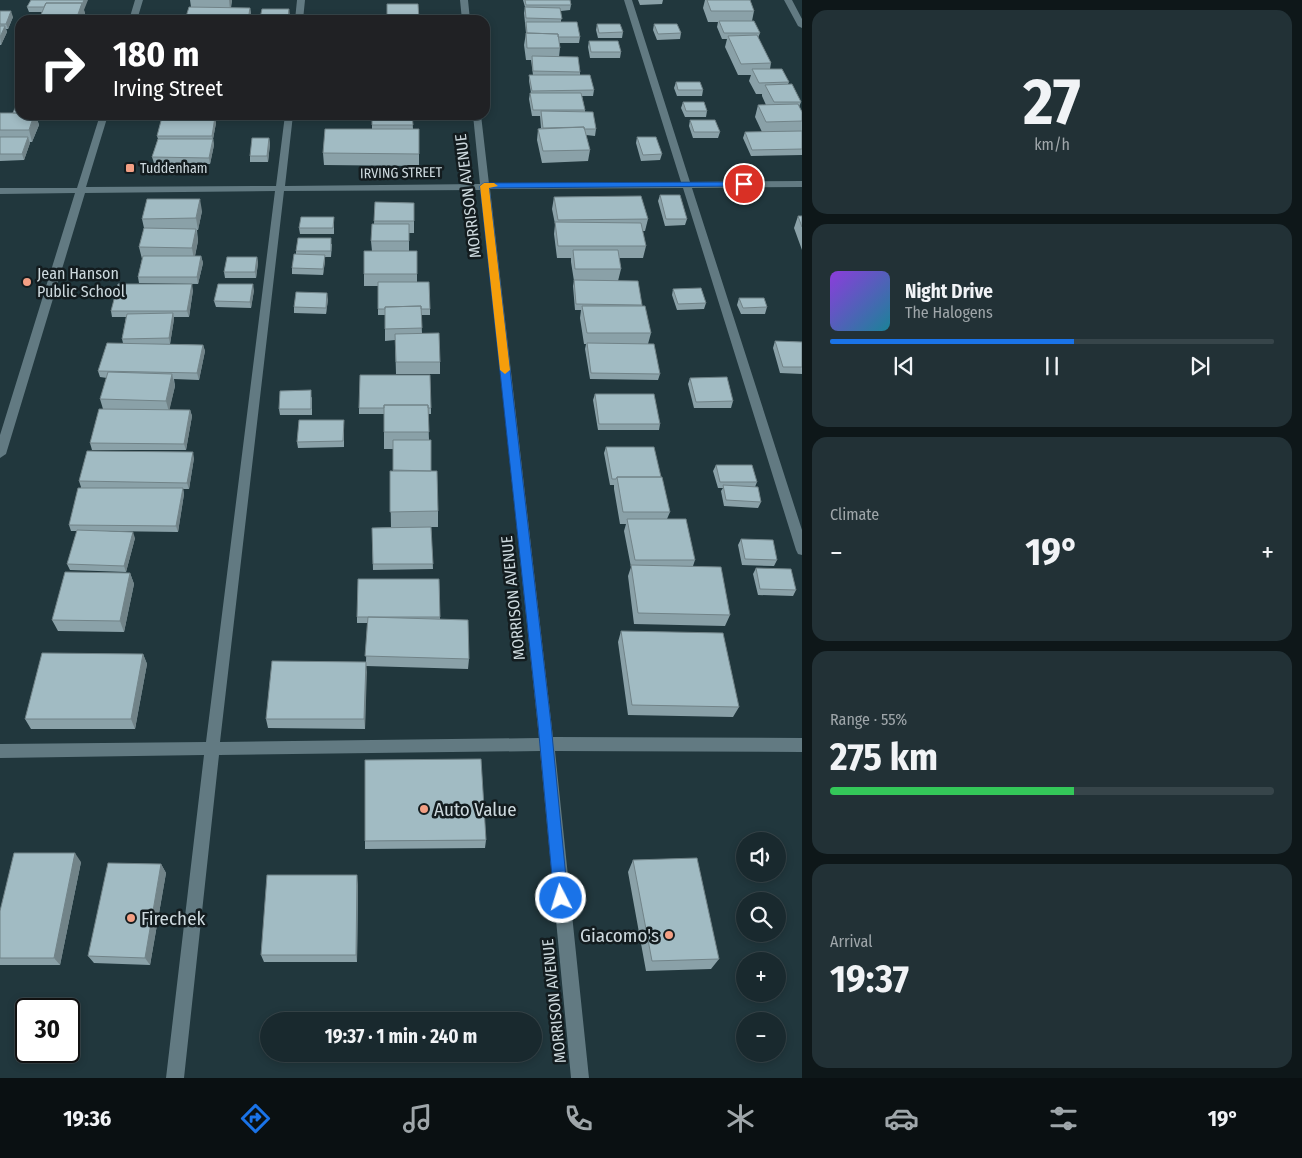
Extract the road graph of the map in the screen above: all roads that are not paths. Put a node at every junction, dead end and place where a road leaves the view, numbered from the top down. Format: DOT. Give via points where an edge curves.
graph roads {
  1 [pos="139,0"];
  2 [pos="301,0"];
  3 [pos="464,0"];
  4 [pos="628,0"];
  5 [pos="788,0"];
  6 [pos="134,15"];
  7 [pos="300,15"];
  8 [pos="466,15"];
  9 [pos="802,26"];
  10 [pos="103,120"];
  11 [pos="288,120"];
  12 [pos="477,120"];
  13 [pos="686,184"];
  14 [pos="802,184"];
  15 [pos="484,186"];
  16 [pos="281,188"];
  17 [pos="82,189"];
  18 [pos="0,191"];
  19 [pos="0,454"];
  20 [pos="802,550"];
  21 [pos="547,744"];
  22 [pos="802,745"];
  23 [pos="212,749"];
  24 [pos="0,751"];
  25 [pos="175,1078"];
  26 [pos="580,1078"];
  1 -- 6 [label="street"];
  2 -- 7 [label="street"];
  3 -- 8 [label="street"];
  4 -- 13 [label="street"];
  5 -- 9 [label="street"];
  10 -- 17 [label="street"];
  11 -- 16 [label="street"];
  12 -- 15 [label="street, MORRISON AVENUE"];
  13 -- 14 [label="street, IRVING STREET"];
  13 -- 15 [label="street, IRVING STREET"];
  13 -- 20 [label="street"];
  15 -- 16 [label="street, IRVING STREET"];
  15 -- 21 [label="street, MORRISON AVENUE"];
  16 -- 17 [label="street, IRVING STREET"];
  16 -- 23 [label="street"];
  17 -- 18 [label="street, IRVING STREET"];
  17 -- 19 [label="street"];
  21 -- 22 [label="street"];
  21 -- 23 [label="street"];
  21 -- 26 [label="street, MORRISON AVENUE"];
  23 -- 24 [label="street"];
  23 -- 25 [label="street"];
}
